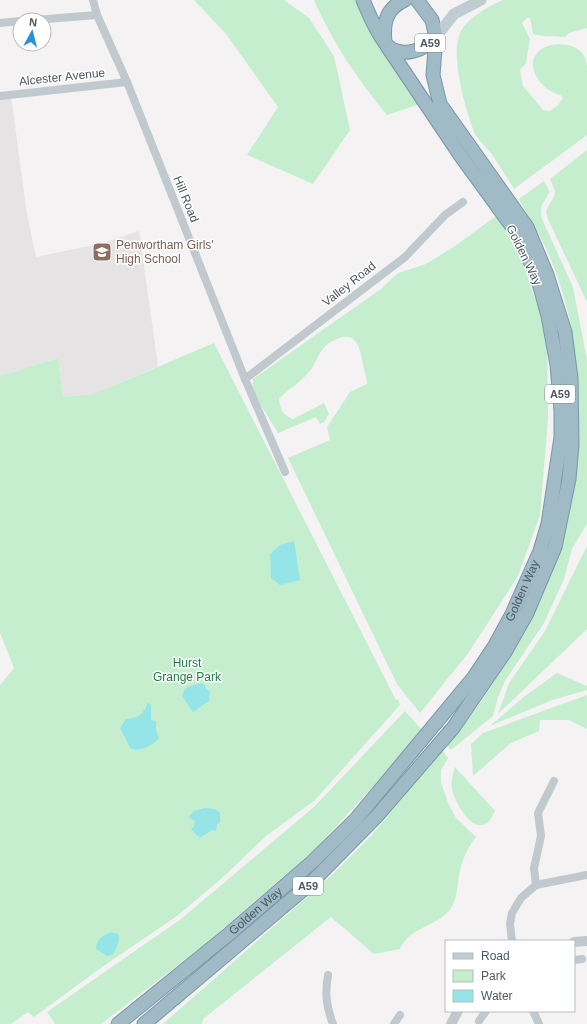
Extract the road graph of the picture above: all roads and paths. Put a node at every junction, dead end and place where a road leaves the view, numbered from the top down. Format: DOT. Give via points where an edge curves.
graph roads {
  1 [pos="93,0"];
  2 [pos="363,0"];
  3 [pos="405,0"];
  4 [pos="417,0"];
  5 [pos="481,0"];
  6 [pos="97,14"];
  7 [pos="52,18"];
  8 [pos="12,22"];
  9 [pos="0,23"];
  10 [pos="436,37"];
  11 [pos="386,44"];
  12 [pos="127,82"];
  13 [pos="0,96"];
  14 [pos="463,202"];
  15 [pos="245,379"];
  16 [pos="286,472"];
  17 [pos="554,781"];
  18 [pos="587,875"];
  19 [pos="536,885"];
  20 [pos="512,940"];
  21 [pos="587,940"];
  22 [pos="575,942"];
  23 [pos="328,974"];
  24 [pos="193,982"];
  25 [pos="457,1012"];
  26 [pos="485,1012"];
  27 [pos="533,1012"];
  28 [pos="400,1015"];
  29 [pos="480,1021"];
  30 [pos="118,1024"];
  31 [pos="144,1024"];
  32 [pos="152,1024"];
  33 [pos="333,1024"];
  34 [pos="394,1024"];
  35 [pos="451,1024"];
  36 [pos="539,1024"];
  1 -- 6 [label="street, Hill Road"];
  2 -- 11 [label="highway, A59"];
  3 -- 11 [label="highway" via="387,14"];
  4 -- 10 [label="highway, A59" via="432,20"];
  5 -- 10 [label="main road" via="454,14"];
  6 -- 7 [label="street"];
  6 -- 12 [label="street, Hill Road"];
  8 -- 9 [label="street"];
  10 -- 11 [label="highway, A59" via="414,51 397,51"];
  10 -- 24 [label="highway, Golden Way / A59" via="433,75 440,104 527,227 547,275 565,332 572,378 572,445 569,480 555,547 527,613 505,652 453,728 376,817 311,883"];
  11 -- 30 [label="highway, Golden Way / A59" via="460,155 516,232 537,276 558,365 561,410 561,437 548,524 540,551 494,647 474,677 356,819 310,864 235,929"];
  12 -- 13 [label="street, Alcester Avenue"];
  12 -- 15 [label="street, Hill Road"];
  14 -- 15 [label="street, Valley Road" via="445,215 405,257"];
  15 -- 16 [label="street, Hill Road"];
  17 -- 19 [label="street" via="538,813 541,836 534,868"];
  18 -- 19 [label="street"];
  19 -- 20 [label="street" via="516,905 510,924"];
  21 -- 22 [label="street"];
  23 -- 33 [label="street" via="326,998"];
  24 -- 31 [label="highway, Golden Way / A59"];
  24 -- 32 [label="highway"];
  25 -- 35 [label="street"];
  26 -- 29 [label="street"];
  27 -- 36 [label="street"];
  28 -- 34 [label="street"];
}
